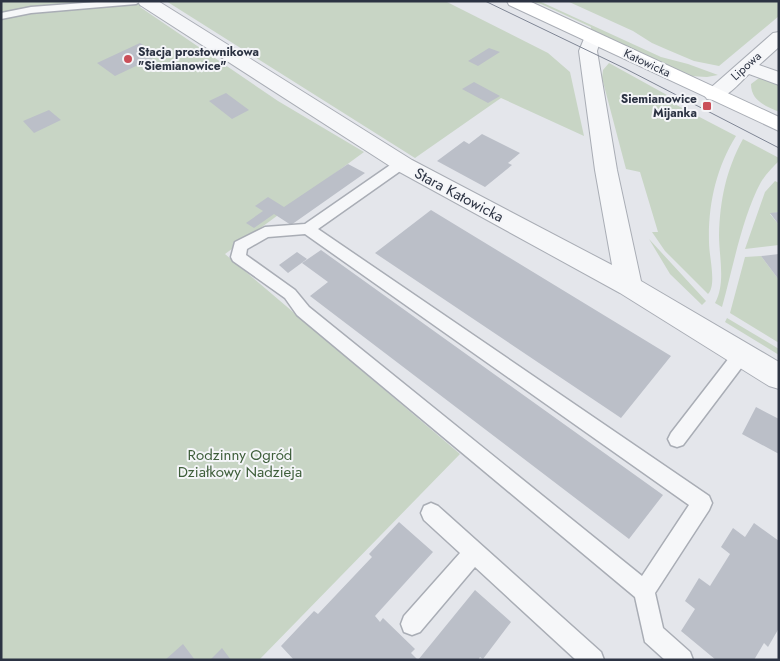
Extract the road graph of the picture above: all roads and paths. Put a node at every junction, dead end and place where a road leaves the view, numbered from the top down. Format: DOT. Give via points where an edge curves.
graph roads {
  1 [pos="136,1"];
  2 [pos="146,1"];
  3 [pos="515,1"];
  4 [pos="1,16"];
  5 [pos="779,37"];
  6 [pos="592,38"];
  7 [pos="746,66"];
  8 [pos="779,79"];
  9 [pos="714,95"];
  10 [pos="779,126"];
  11 [pos="401,164"];
  12 [pos="308,229"];
  13 [pos="629,286"];
  14 [pos="742,354"];
  15 [pos="779,378"];
  16 [pos="678,439"];
  17 [pos="431,513"];
  18 [pos="474,552"];
  19 [pos="644,591"];
  20 [pos="412,624"];
  21 [pos="593,660"];
  22 [pos="682,660"];
  1 -- 4 [label="lane" via="20,10"];
  2 -- 11 [label="street, Stara Katowicka"];
  3 -- 6 [label="main road, Katowicka"];
  5 -- 7 [label="street, Lipowa"];
  6 -- 9 [label="main road, Katowicka"];
  6 -- 13 [label="street" via="588,51 606,170"];
  7 -- 8 [label="street"];
  7 -- 9 [label="street, Lipowa"];
  9 -- 10 [label="main road, Katowicka"];
  11 -- 12 [label="lane"];
  11 -- 13 [label="street, Stara Katowicka"];
  12 -- 19 [label="lane" via="702,503"];
  12 -- 19 [label="lane" via="264,232 240,246 238,257 290,294 303,311"];
  13 -- 14 [label="street, Stara Katowicka"];
  14 -- 15 [label="street, Stara Katowicka"];
  14 -- 16 [label="lane"];
  17 -- 18 [label="lane"];
  18 -- 20 [label="lane"];
  18 -- 21 [label="lane"];
  19 -- 22 [label="lane" via="654,634"];
}
